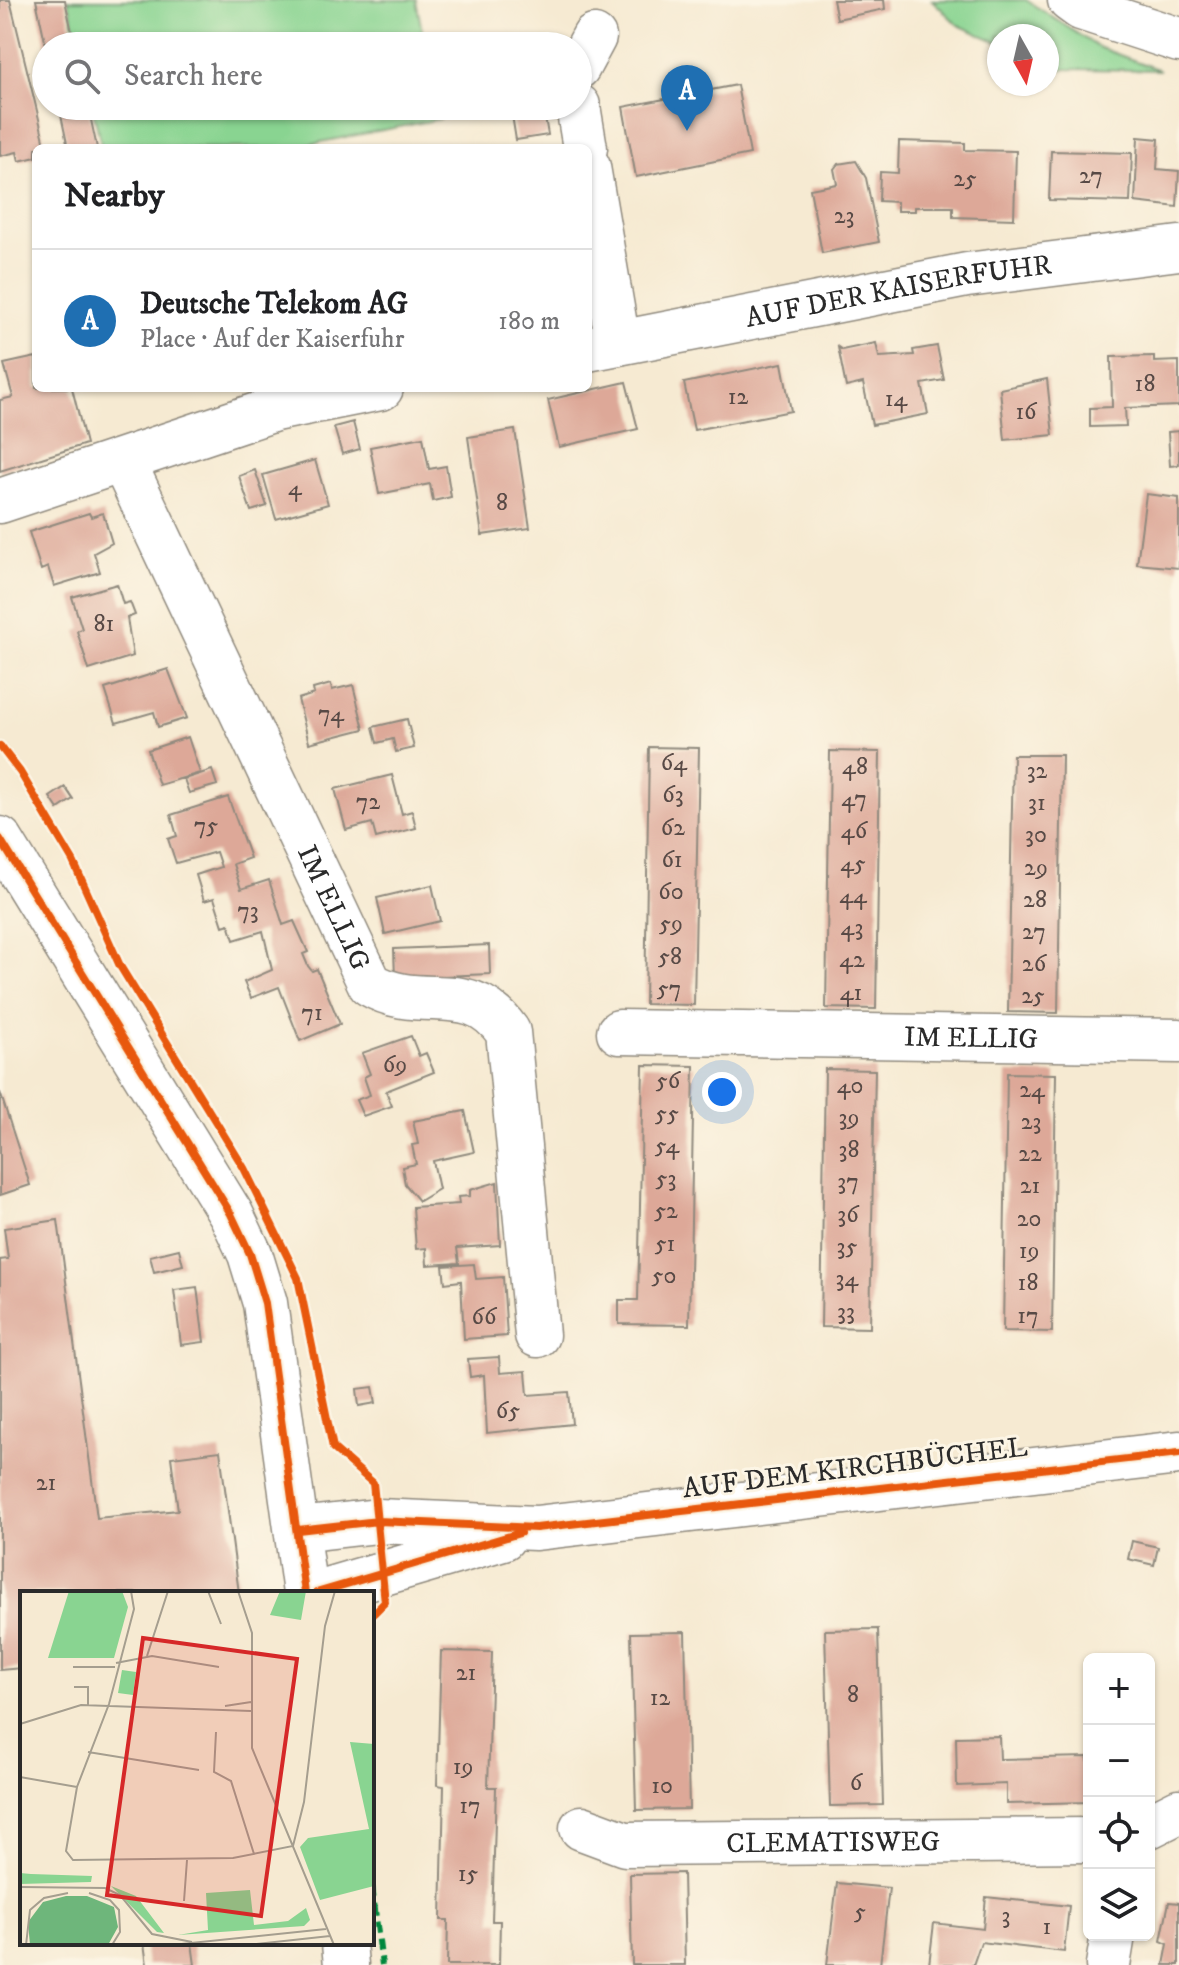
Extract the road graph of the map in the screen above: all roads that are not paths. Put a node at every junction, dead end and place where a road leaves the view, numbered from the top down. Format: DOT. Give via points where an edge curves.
graph roads {
  1 [pos="1070,0"];
  2 [pos="1179,40"];
  3 [pos="580,120"];
  4 [pos="584,144"];
  5 [pos="592,215"];
  6 [pos="1179,248"];
  7 [pos="603,346"];
  8 [pos="361,392"];
  9 [pos="123,461"];
  10 [pos="0,501"];
  11 [pos="0,839"];
  12 [pos="619,1032"];
  13 [pos="1179,1041"];
  14 [pos="537,1335"];
  15 [pos="1179,1453"];
  16 [pos="536,1528"];
  17 [pos="298,1530"];
  18 [pos="305,1591"];
  19 [pos="323,1591"];
  20 [pos="1179,1811"];
  21 [pos="1155,1823"];
  22 [pos="582,1828"];
  23 [pos="1083,1840"];
  24 [pos="1112,1941"];
  25 [pos="344,1945"];
  26 [pos="346,1965"];
  27 [pos="1108,1965"];
  1 -- 2 [label="main road"];
  3 -- 4 [label="main road"];
  5 -- 7 [label="main road, AUF DER KAISERFUHR"];
  6 -- 7 [label="main road, AUF DER KAISERFUHR" via="967,275"];
  8 -- 9 [label="main road" via="275,409"];
  9 -- 10 [label="main road"];
  9 -- 14 [label="main road, IM ELLIG" via="370,984 390,996 474,1001 494,1012 508,1032"];
  11 -- 17 [label="main road" via="231,1214 250,1254 265,1303"];
  12 -- 13 [label="main road, IM ELLIG"];
  15 -- 16 [label="main road, AUF DEM KIRCHBÜCHEL"];
  16 -- 17 [label="main road, AUF DEM KIRCHBÜCHEL" via="378,1521"];
  16 -- 19 [label="main road, AUF DEM KIRCHBÜCHEL"];
  17 -- 18 [label="main road"];
  20 -- 21 [label="main road"];
  22 -- 23 [label="main road, CLEMATISWEG" via="625,1844"];
  24 -- 27 [label="main road"];
  25 -- 26 [label="main road"];
}
